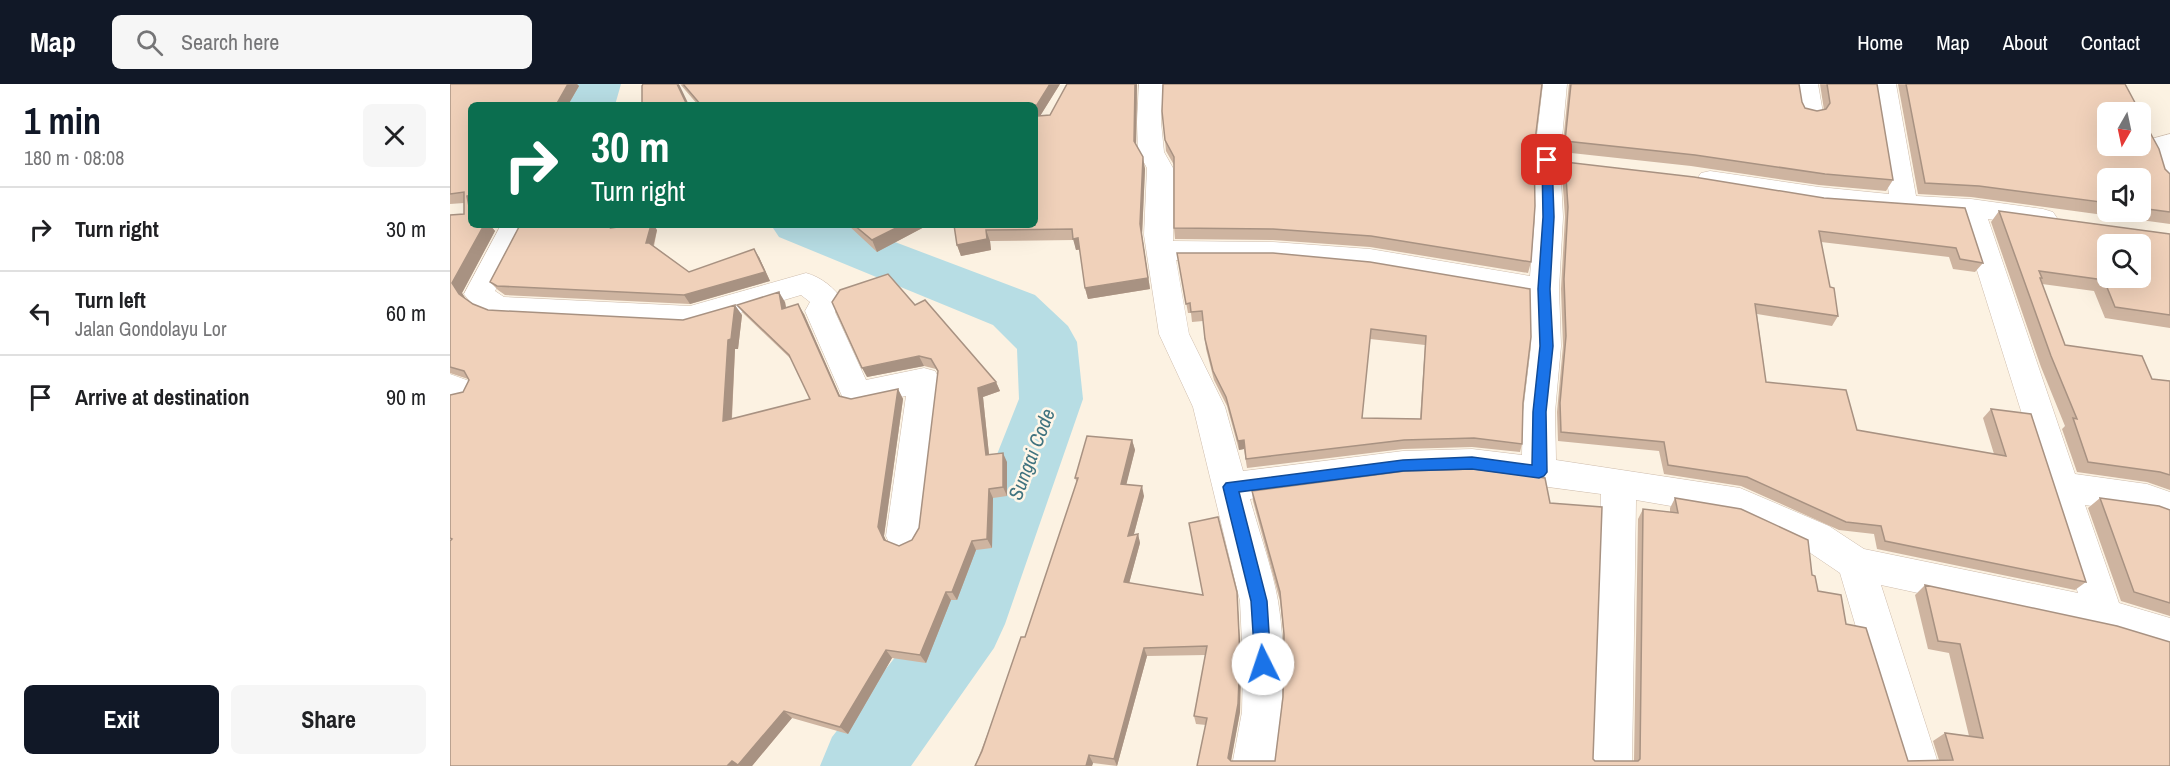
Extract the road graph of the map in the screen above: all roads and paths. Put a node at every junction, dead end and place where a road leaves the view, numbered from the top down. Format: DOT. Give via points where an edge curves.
graph roads {
  1 [pos="1151,84"];
  2 [pos="1555,84"];
  3 [pos="1806,84"];
  4 [pos="1884,84"];
  5 [pos="1811,113"];
  6 [pos="2170,142"];
  7 [pos="1691,176"];
  8 [pos="2170,179"];
  9 [pos="1904,204"];
  10 [pos="1971,208"];
  11 [pos="2065,221"];
  12 [pos="513,228"];
  13 [pos="1160,250"];
  14 [pos="1544,289"];
  15 [pos="1539,472"];
  16 [pos="1619,483"];
  17 [pos="1231,487"];
  18 [pos="2063,487"];
  19 [pos="2170,507"];
  20 [pos="904,536"];
  21 [pos="1856,563"];
  22 [pos="2104,616"];
  23 [pos="2170,636"];
  24 [pos="1253,766"];
  25 [pos="1611,766"];
  26 [pos="1918,766"];
  1 -- 13 [label="street" via="1151,152 1160,168"];
  2 -- 14 [label="street" via="1558,161"];
  3 -- 5 [label="street"];
  4 -- 9 [label="street"];
  6 -- 8 [label="street" via="2160,144"];
  7 -- 9 [label="street" via="1819,196"];
  9 -- 10 [label="street"];
  10 -- 11 [label="street"];
  10 -- 18 [label="street"];
  12 -- 20 [label="street" via="479,294 498,307 690,317 806,283 828,301 820,311 856,394 924,380"];
  13 -- 14 [label="street" via="1273,251 1370,259"];
  13 -- 17 [label="street" via="1174,334 1209,407"];
  14 -- 15 [label="street" via="1546,346 1539,412"];
  15 -- 16 [label="street"];
  15 -- 17 [label="street" via="1472,463 1403,465"];
  16 -- 21 [label="street" via="1740,503 1816,537"];
  16 -- 25 [label="street"];
  17 -- 24 [label="street" via="1259,601 1262,712"];
  18 -- 19 [label="street" via="2147,499"];
  18 -- 22 [label="street"];
  21 -- 22 [label="street"];
  21 -- 26 [label="street"];
  22 -- 23 [label="street"];
}
